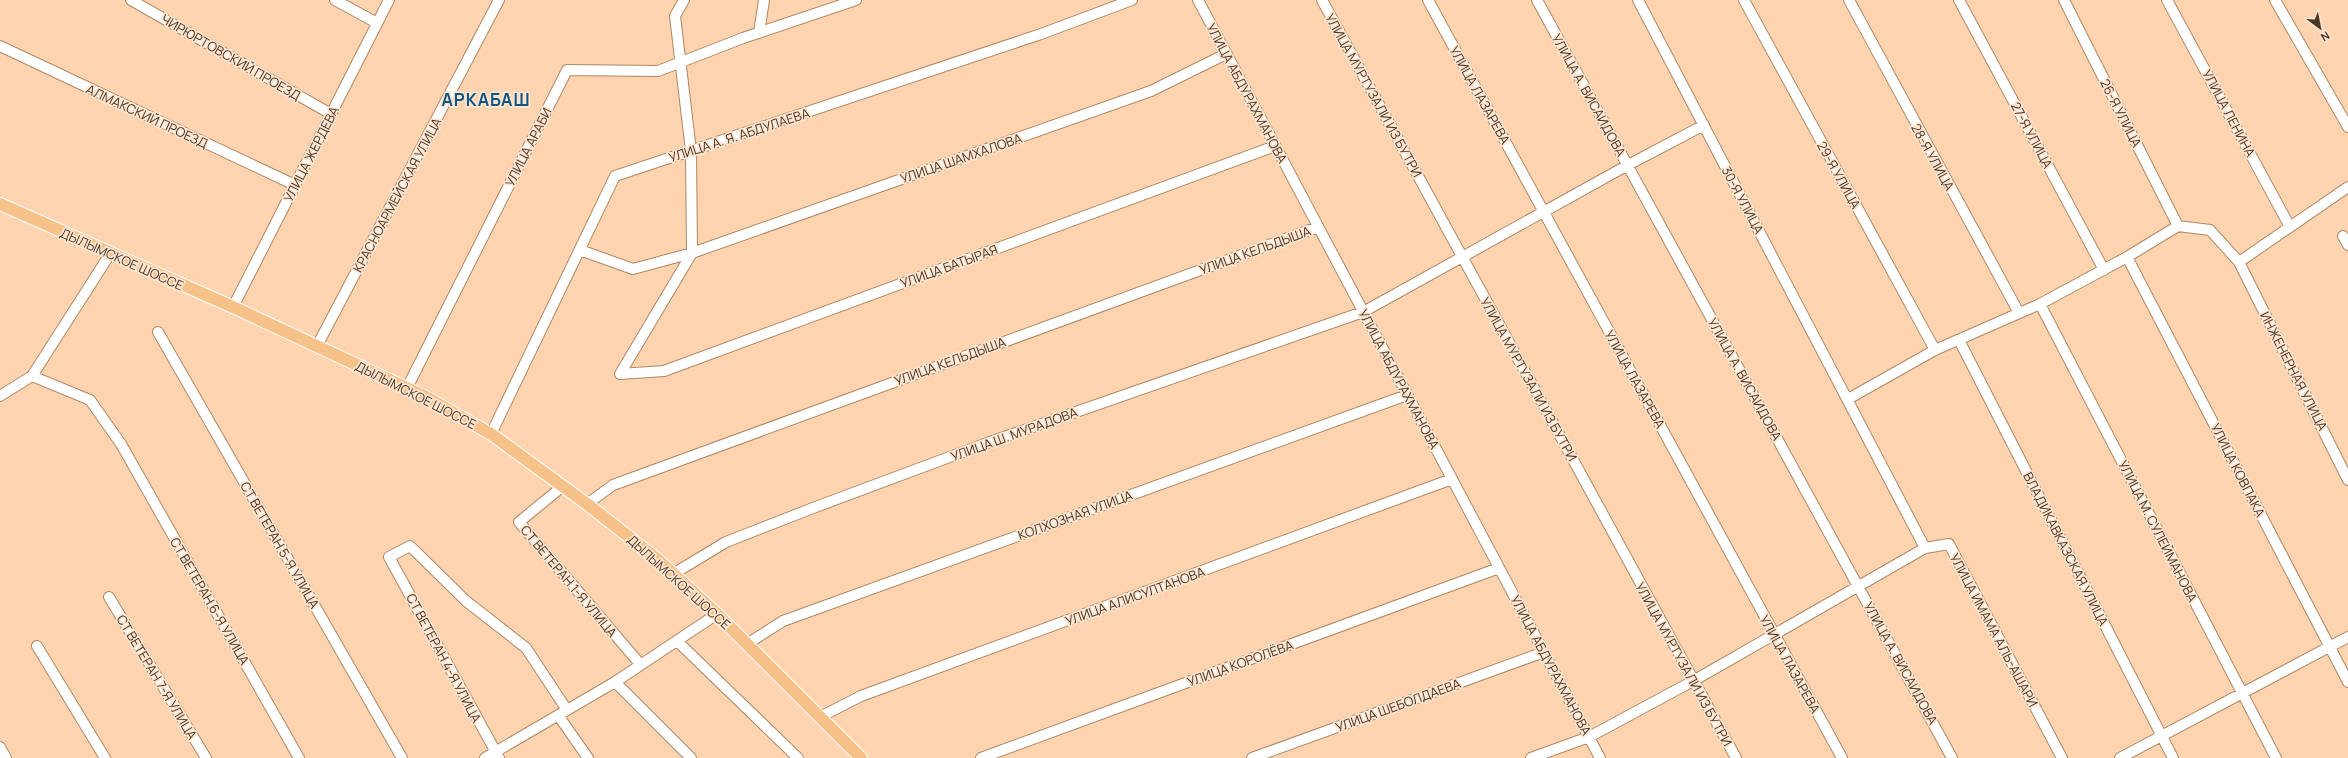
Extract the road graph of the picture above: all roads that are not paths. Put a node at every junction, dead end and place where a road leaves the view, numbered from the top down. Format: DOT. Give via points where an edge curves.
graph roads {
  1 [pos="131,0"];
  2 [pos="335,0"];
  3 [pos="389,0"];
  4 [pos="499,0"];
  5 [pos="684,0"];
  6 [pos="764,0"];
  7 [pos="856,0"];
  8 [pos="1132,0"];
  9 [pos="1198,0"];
  10 [pos="1322,0"];
  11 [pos="1428,0"];
  12 [pos="1537,0"];
  13 [pos="1638,0"];
  14 [pos="1744,0"];
  15 [pos="1849,0"];
  16 [pos="1959,0"];
  17 [pos="2064,0"];
  18 [pos="2167,0"];
  19 [pos="2275,0"];
  20 [pos="377,23"];
  21 [pos="758,32"];
  22 [pos="0,46"];
  23 [pos="1226,54"];
  24 [pos="681,62"];
  25 [pos="331,114"];
  26 [pos="1704,125"];
  27 [pos="2348,127"];
  28 [pos="1275,146"];
  29 [pos="691,151"];
  30 [pos="1628,165"];
  31 [pos="295,185"];
  32 [pos="2348,187"];
  33 [pos="0,204"];
  34 [pos="1543,212"];
  35 [pos="2178,226"];
  36 [pos="1318,227"];
  37 [pos="2290,227"];
  38 [pos="580,250"];
  39 [pos="110,254"];
  40 [pos="692,254"];
  41 [pos="1462,256"];
  42 [pos="2127,257"];
  43 [pos="2239,262"];
  44 [pos="2104,270"];
  45 [pos="2040,304"];
  46 [pos="233,307"];
  47 [pos="1363,312"];
  48 [pos="2019,313"];
  49 [pos="158,332"];
  50 [pos="1959,340"];
  51 [pos="317,346"];
  52 [pos="1935,350"];
  53 [pos="32,376"];
  54 [pos="406,388"];
  55 [pos="1407,395"];
  56 [pos="0,396"];
  57 [pos="1848,399"];
  58 [pos="491,434"];
  59 [pos="1452,480"];
  60 [pos="2348,480"];
  61 [pos="563,486"];
  62 [pos="587,504"];
  63 [pos="1925,548"];
  64 [pos="1499,568"];
  65 [pos="673,574"];
  66 [pos="1859,586"];
  67 [pos="108,597"];
  68 [pos="716,614"];
  69 [pos="1774,634"];
  70 [pos="2348,637"];
  71 [pos="677,642"];
  72 [pos="747,644"];
  73 [pos="37,646"];
  74 [pos="2330,647"];
  75 [pos="1544,652"];
  76 [pos="640,664"];
  77 [pos="1693,681"];
  78 [pos="615,682"];
  79 [pos="2348,682"];
  80 [pos="2242,693"];
  81 [pos="562,713"];
  82 [pos="820,717"];
  83 [pos="2161,736"];
  84 [pos="1589,737"];
  85 [pos="0,747"];
  86 [pos="497,755"];
  87 [pos="6,758"];
  88 [pos="105,758"];
  89 [pos="206,758"];
  90 [pos="299,758"];
  91 [pos="402,758"];
  92 [pos="485,758"];
  93 [pos="588,758"];
  94 [pos="691,758"];
  95 [pos="798,758"];
  96 [pos="861,758"];
  97 [pos="981,758"];
  98 [pos="1252,758"];
  99 [pos="1531,758"];
  100 [pos="1600,758"];
  101 [pos="1736,758"];
  102 [pos="1842,758"];
  103 [pos="1952,758"];
  104 [pos="2062,758"];
  105 [pos="2120,758"];
  106 [pos="2173,758"];
  107 [pos="2276,758"];
  1 -- 25 [label="street, ЧИРЮРТОВСКИЙ ПРОЕЗД"];
  2 -- 20 [label="street"];
  3 -- 20 [label="street, УЛИЦА ЖЕРДЕВА"];
  4 -- 51 [label="street, КРАСНОАРМЕЙСКАЯ УЛИЦА"];
  5 -- 24 [label="street" via="676,16"];
  6 -- 21 [label="street"];
  7 -- 21 [label="street, УЛИЦА АРАБИ"];
  8 -- 29 [label="street, УЛИЦА А. Я. АБДУЛАЕВА" via="1041,34"];
  9 -- 23 [label="street, УЛИЦА АБДУРАХМАНОВА"];
  10 -- 41 [label="street, УЛИЦА МУРТУЗАЛИ ИЗ БУТРИ"];
  11 -- 34 [label="street, УЛИЦА ЛАЗАРЕВА"];
  12 -- 30 [label="street, УЛИЦА А. ВИСАИДОВА"];
  13 -- 26 [label="street, 30-Я УЛИЦА"];
  14 -- 52 [label="street, 29-Я УЛИЦА"];
  15 -- 48 [label="street, 28-Я УЛИЦА"];
  16 -- 44 [label="street, 27-Я УЛИЦА"];
  17 -- 35 [label="street, 26-Я УЛИЦА"];
  18 -- 37 [label="street, УЛИЦА ЛЕНИНА"];
  19 -- 27 [label="street"];
  20 -- 25 [label="street, УЛИЦА ЖЕРДЕВА"];
  21 -- 24 [label="street, УЛИЦА АРАБИ"];
  22 -- 31 [label="street, АЛМАКСКИЙ ПРОЕЗД"];
  23 -- 28 [label="street, УЛИЦА АБДУРАХМАНОВА"];
  23 -- 40 [label="street, УЛИЦА ШАМХАЛОВА" via="1150,91"];
  24 -- 29 [label="street"];
  24 -- 54 [label="street, УЛИЦА АРАБИ" via="658,71 566,70"];
  25 -- 31 [label="street, УЛИЦА ЖЕРДЕВА"];
  26 -- 30 [label="street, УЛИЦА Ш. МУРАДОВА"];
  26 -- 57 [label="street, 30-Я УЛИЦА"];
  28 -- 36 [label="street, УЛИЦА АБДУРАХМАНОВА"];
  28 -- 40 [label="street, УЛИЦА БАТЫРАЯ" via="664,371 620,374"];
  29 -- 38 [label="street, УЛИЦА А. Я. АБДУЛАЕВА" via="615,176"];
  29 -- 40 [label="street"];
  30 -- 34 [label="street, УЛИЦА Ш. МУРАДОВА"];
  30 -- 66 [label="street, УЛИЦА А. ВИСАИДОВА"];
  31 -- 46 [label="street, УЛИЦА ЖЕРДЕВА"];
  32 -- 37 [label="street"];
  33 -- 39 [label="main road, ДЫЛЫМСКОЕ ШОССЕ"];
  34 -- 41 [label="street, УЛИЦА Ш. МУРАДОВА"];
  34 -- 69 [label="street, УЛИЦА ЛАЗАРЕВА"];
  35 -- 42 [label="street"];
  35 -- 43 [label="street, ИНЖЕНЕРНАЯ УЛИЦА" via="2210,230"];
  36 -- 47 [label="street, УЛИЦА АБДУРАХМАНОВА"];
  36 -- 62 [label="street, УЛИЦА КЕЛЬДЫША" via="613,485"];
  37 -- 43 [label="street"];
  38 -- 40 [label="street, УЛИЦА ШАМХАЛОВА" via="633,269"];
  38 -- 58 [label="street, УЛИЦА А. Я. АБДУЛАЕВА"];
  39 -- 46 [label="main road, ДЫЛЫМСКОЕ ШОССЕ"];
  39 -- 53 [label="street"];
  41 -- 47 [label="street, УЛИЦА Ш. МУРАДОВА"];
  41 -- 77 [label="street, УЛИЦА МУРТУЗАЛИ ИЗ БУТРИ"];
  42 -- 44 [label="street"];
  42 -- 74 [label="street, УЛИЦА КОВПАКА"];
  43 -- 60 [label="street, ИНЖЕНЕРНАЯ УЛИЦА"];
  44 -- 45 [label="street"];
  45 -- 48 [label="street"];
  45 -- 80 [label="street, УЛИЦА М. СУЛЕЙМАНОВА"];
  46 -- 51 [label="main road, ДЫЛЫМСКОЕ ШОССЕ"];
  47 -- 55 [label="street, УЛИЦА АБДУРАХМАНОВА"];
  47 -- 65 [label="street, УЛИЦА Ш. МУРАДОВА" via="987,443 821,505 726,542"];
  48 -- 50 [label="street"];
  49 -- 91 [label="street, СТ ВЕТЕРАН 5-Я УЛИЦА"];
  50 -- 52 [label="street"];
  50 -- 83 [label="street, ВЛАДИКАВКАЗСКАЯ УЛИЦА"];
  51 -- 54 [label="main road, ДЫЛЫМСКОЕ ШОССЕ"];
  52 -- 57 [label="street"];
  53 -- 56 [label="street"];
  53 -- 90 [label="street, СТ ВЕТЕРАН 6-Я УЛИЦА" via="90,400 121,444"];
  54 -- 58 [label="main road, ДЫЛЫМСКОЕ ШОССЕ"];
  55 -- 59 [label="street, УЛИЦА АБДУРАХМАНОВА"];
  55 -- 72 [label="street, КОЛХОЗНАЯ УЛИЦА" via="782,621"];
  57 -- 63 [label="street"];
  58 -- 61 [label="main road, ДЫЛЫМСКОЕ ШОССЕ"];
  59 -- 64 [label="street, УЛИЦА АБДУРАХМАНОВА"];
  59 -- 82 [label="street, УЛИЦА АЛИСУЛТАНОВА" via="861,696"];
  61 -- 62 [label="main road, ДЫЛЫМСКОЕ ШОССЕ"];
  61 -- 76 [label="street, СТ ВЕТЕРАН 1-Я УЛИЦА" via="519,522"];
  62 -- 65 [label="main road, ДЫЛЫМСКОЕ ШОССЕ"];
  63 -- 66 [label="street"];
  63 -- 104 [label="street, УЛИЦА ИМАМА АЛЬ-АШАРИ" via="1949,544"];
  64 -- 75 [label="street, УЛИЦА АБДУРАХМАНОВА"];
  64 -- 97 [label="street, УЛИЦА КОРОЛЁВА"];
  65 -- 68 [label="main road, ДЫЛЫМСКОЕ ШОССЕ"];
  66 -- 69 [label="street"];
  66 -- 103 [label="street, УЛИЦА А. ВИСАИДОВА"];
  67 -- 89 [label="street, СТ ВЕТЕРАН 7-Я УЛИЦА"];
  68 -- 71 [label="street"];
  68 -- 72 [label="main road, ДЫЛЫМСКОЕ ШОССЕ"];
  69 -- 77 [label="street"];
  69 -- 102 [label="street, УЛИЦА ЛАЗАРЕВА"];
  70 -- 74 [label="street"];
  71 -- 76 [label="street"];
  71 -- 95 [label="street"];
  72 -- 82 [label="main road, ДЫЛЫМСКОЕ ШОССЕ"];
  73 -- 88 [label="street"];
  74 -- 79 [label="street, УЛИЦА КОВПАКА"];
  74 -- 80 [label="street"];
  75 -- 84 [label="street, УЛИЦА АБДУРАХМАНОВА"];
  75 -- 98 [label="street, УЛИЦА ШЕБОЛДАЕВА"];
  76 -- 78 [label="street"];
  77 -- 84 [label="street"];
  77 -- 101 [label="street, УЛИЦА МУРТУЗАЛИ ИЗ БУТРИ"];
  78 -- 81 [label="street"];
  78 -- 94 [label="street"];
  80 -- 83 [label="street"];
  80 -- 107 [label="street, УЛИЦА М. СУЛЕЙМАНОВА"];
  81 -- 86 [label="street"];
  81 -- 86 [label="street, СТ ВЕТЕРАН 4-Я УЛИЦА" via="526,648 466,601 410,546 389,557"];
  81 -- 93 [label="street"];
  82 -- 96 [label="main road, ДЫЛЫМСКОЕ ШОССЕ"];
  83 -- 105 [label="street"];
  83 -- 106 [label="street, ВЛАДИКАВКАЗСКАЯ УЛИЦА"];
  84 -- 99 [label="street"];
  84 -- 100 [label="street, УЛИЦА АБДУРАХМАНОВА"];
  85 -- 87 [label="street"];
  86 -- 92 [label="street"];
}
